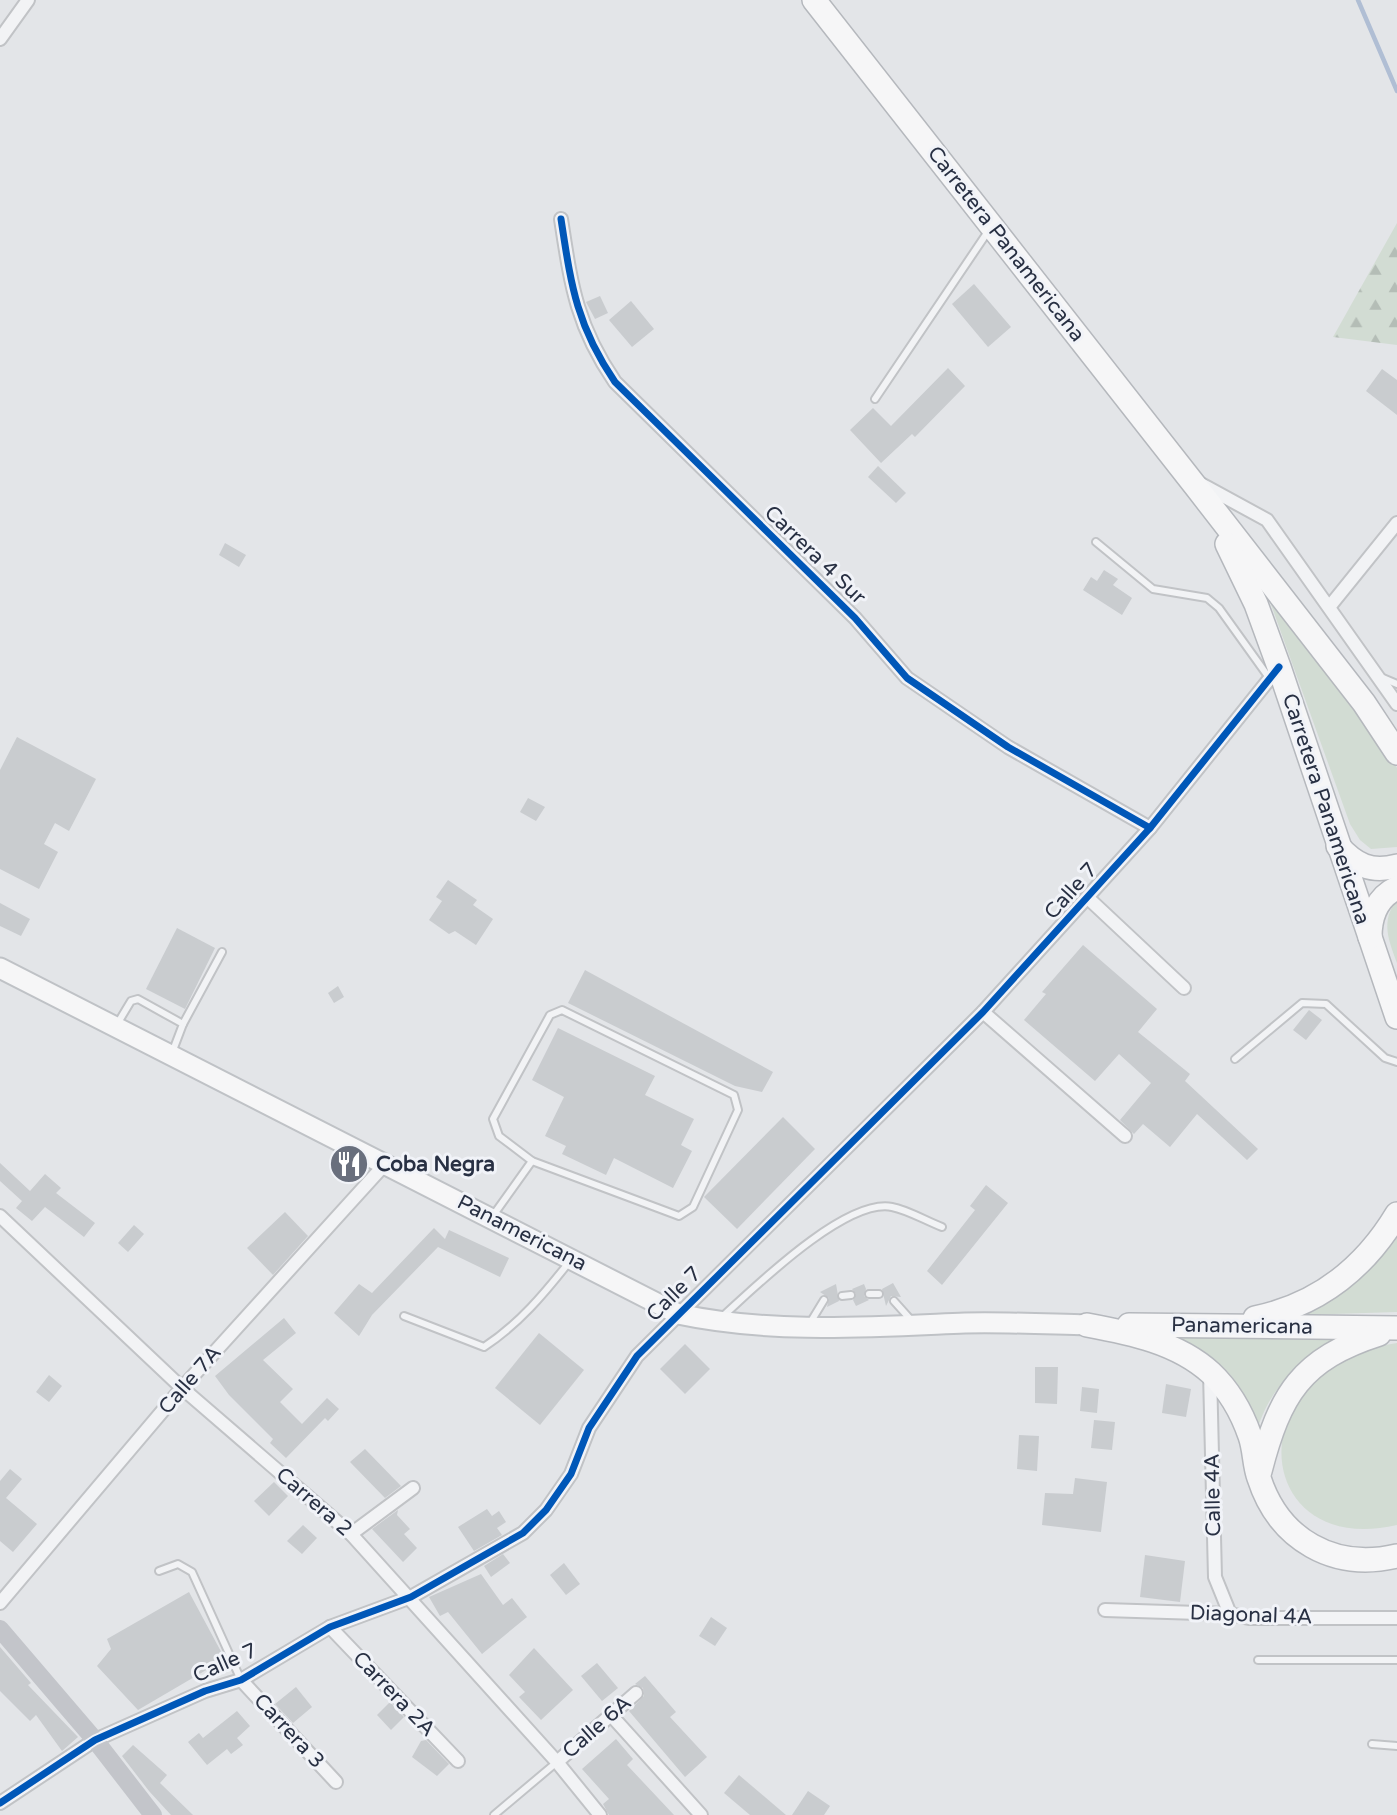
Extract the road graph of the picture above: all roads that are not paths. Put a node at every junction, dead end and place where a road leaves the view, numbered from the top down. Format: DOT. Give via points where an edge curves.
graph roads {
  1 [pos="28,0"];
  2 [pos="814,0"];
  3 [pos="0,39"];
  4 [pos="561,219"];
  5 [pos="992,226"];
  6 [pos="875,399"];
  7 [pos="1193,483"];
  8 [pos="1397,523"];
  9 [pos="1096,542"];
  10 [pos="1330,606"];
  11 [pos="1275,673"];
  12 [pos="1380,677"];
  13 [pos="1397,684"];
  14 [pos="1397,705"];
  15 [pos="1397,753"];
  16 [pos="1150,828"];
  17 [pos="1338,846"];
  18 [pos="1397,866"];
  19 [pos="1397,888"];
  20 [pos="1088,898"];
  21 [pos="1370,942"];
  22 [pos="222,952"];
  23 [pos="0,968"];
  24 [pos="1184,988"];
  25 [pos="983,1012"];
  26 [pos="1397,1017"];
  27 [pos="183,1024"];
  28 [pos="115,1027"];
  29 [pos="170,1056"];
  30 [pos="1235,1059"];
  31 [pos="1397,1062"];
  32 [pos="1125,1136"];
  33 [pos="532,1161"];
  34 [pos="386,1163"];
  35 [pos="1397,1214"];
  36 [pos="0,1216"];
  37 [pos="491,1218"];
  38 [pos="942,1227"];
  39 [pos="572,1259"];
  40 [pos="869,1294"];
  41 [pos="879,1294"];
  42 [pos="842,1296"];
  43 [pos="851,1296"];
  44 [pos="824,1300"];
  45 [pos="894,1301"];
  46 [pos="678,1314"];
  47 [pos="404,1316"];
  48 [pos="716,1322"];
  49 [pos="916,1325"];
  50 [pos="1087,1325"];
  51 [pos="1197,1326"];
  52 [pos="808,1328"];
  53 [pos="1397,1330"];
  54 [pos="1210,1373"];
  55 [pos="182,1388"];
  56 [pos="1258,1477"];
  57 [pos="413,1488"];
  58 [pos="351,1534"];
  59 [pos="1397,1556"];
  60 [pos="159,1571"];
  61 [pos="411,1597"];
  62 [pos="0,1602"];
  63 [pos="1105,1610"];
  64 [pos="1230,1614"];
  65 [pos="1397,1618"];
  66 [pos="330,1627"];
  67 [pos="0,1629"];
  68 [pos="1258,1660"];
  69 [pos="1397,1660"];
  70 [pos="242,1680"];
  71 [pos="636,1693"];
  72 [pos="610,1714"];
  73 [pos="95,1740"];
  74 [pos="1372,1744"];
  75 [pos="1397,1746"];
  76 [pos="458,1761"];
  77 [pos="557,1762"];
  78 [pos="336,1782"];
  79 [pos="0,1803"];
  80 [pos="153,1815"];
  81 [pos="494,1815"];
  82 [pos="600,1815"];
  83 [pos="701,1815"];
  1 -- 3 [label="street"];
  2 -- 5 [label="highway, Carretera Panamericana"];
  4 -- 16 [label="street, Carrera 4 Sur" via="573,299 615,382 855,618 907,678 1009,747"];
  5 -- 6 [label="lane"];
  5 -- 7 [label="highway, Carretera Panamericana"];
  7 -- 10 [label="street" via="1267,520"];
  7 -- 11 [label="highway, Carretera Panamericana" via="1256,604"];
  7 -- 15 [label="highway, Carretera Panamericana" via="1364,703"];
  8 -- 10 [label="street"];
  9 -- 11 [label="lane" via="1153,589 1207,598"];
  10 -- 12 [label="street"];
  11 -- 16 [label="street, Calle 7"];
  11 -- 17 [label="highway, Carretera Panamericana"];
  12 -- 13 [label="lane"];
  12 -- 14 [label="street"];
  16 -- 20 [label="street, Calle 7"];
  17 -- 18 [label="highway" via="1365,867 1383,870"];
  17 -- 21 [label="highway, Carretera Panamericana"];
  19 -- 21 [label="highway" via="1378,904 1370,922"];
  20 -- 24 [label="street"];
  20 -- 25 [label="street, Calle 7"];
  21 -- 26 [label="highway, Carretera Panamericana"];
  22 -- 27 [label="lane"];
  23 -- 28 [label="main road, Panamericana"];
  25 -- 32 [label="street"];
  25 -- 46 [label="street, Calle 7"];
  27 -- 28 [label="lane" via="138,999 131,1001"];
  27 -- 29 [label="lane"];
  28 -- 29 [label="main road, Panamericana"];
  29 -- 34 [label="main road, Panamericana"];
  30 -- 31 [label="lane" via="1302,1003 1326,1004 1385,1058"];
  33 -- 33 [label="lane" via="499,1136 493,1119 550,1015 562,1010 734,1095 738,1110 693,1207 678,1216"];
  33 -- 37 [label="lane"];
  34 -- 37 [label="main road, Panamericana"];
  34 -- 55 [label="street, Calle 7A"];
  35 -- 51 [label="highway" via="1381,1241 1353,1272 1319,1296 1280,1313"];
  36 -- 55 [label="street, Carrera 2"];
  37 -- 39 [label="main road, Panamericana"];
  38 -- 48 [label="lane" via="890,1206 848,1215 767,1276"];
  39 -- 46 [label="main road, Panamericana"];
  39 -- 47 [label="lane" via="536,1303 484,1347"];
  40 -- 41 [label="lane"];
  42 -- 43 [label="lane"];
  44 -- 52 [label="lane"];
  45 -- 49 [label="lane"];
  46 -- 48 [label="main road, Panamericana"];
  46 -- 61 [label="street, Calle 7" via="612,1390 589,1428 571,1474 546,1510 513,1539"];
  48 -- 52 [label="main road, Panamericana"];
  49 -- 50 [label="main road, Panamericana"];
  49 -- 52 [label="main road, Panamericana"];
  50 -- 51 [label="highway, Panamericana"];
  50 -- 54 [label="highway, Panamericana" via="1133,1333 1174,1349"];
  51 -- 53 [label="highway, Panamericana"];
  53 -- 56 [label="highway" via="1340,1347 1308,1370 1284,1400"];
  54 -- 56 [label="highway, Panamericana" via="1235,1403 1250,1437"];
  54 -- 64 [label="street, Calle 4A" via="1215,1577"];
  55 -- 58 [label="street, Carrera 2"];
  55 -- 62 [label="street, Calle 7A"];
  56 -- 59 [label="highway" via="1271,1509 1313,1549 1365,1562"];
  57 -- 58 [label="street"];
  58 -- 61 [label="street, Carrera 2"];
  60 -- 70 [label="lane" via="178,1564 192,1572"];
  61 -- 66 [label="street, Calle 7"];
  61 -- 77 [label="street, Carrera 2"];
  63 -- 64 [label="street, Diagonal 4A"];
  64 -- 65 [label="street, Diagonal 4A" via="1249,1618"];
  66 -- 70 [label="street, Calle 7"];
  66 -- 76 [label="street, Carrera 2A"];
  67 -- 73 [label="street"];
  68 -- 69 [label="lane"];
  70 -- 73 [label="street, Calle 7" via="205,1691"];
  70 -- 78 [label="street, Carrera 3"];
  71 -- 72 [label="street, Calle 6A"];
  72 -- 77 [label="street, Calle 6A"];
  72 -- 83 [label="street"];
  73 -- 79 [label="street, Calle 7"];
  73 -- 80 [label="street"];
  74 -- 75 [label="lane"];
  77 -- 81 [label="lane"];
  77 -- 82 [label="street, Carrera 2"];
}
